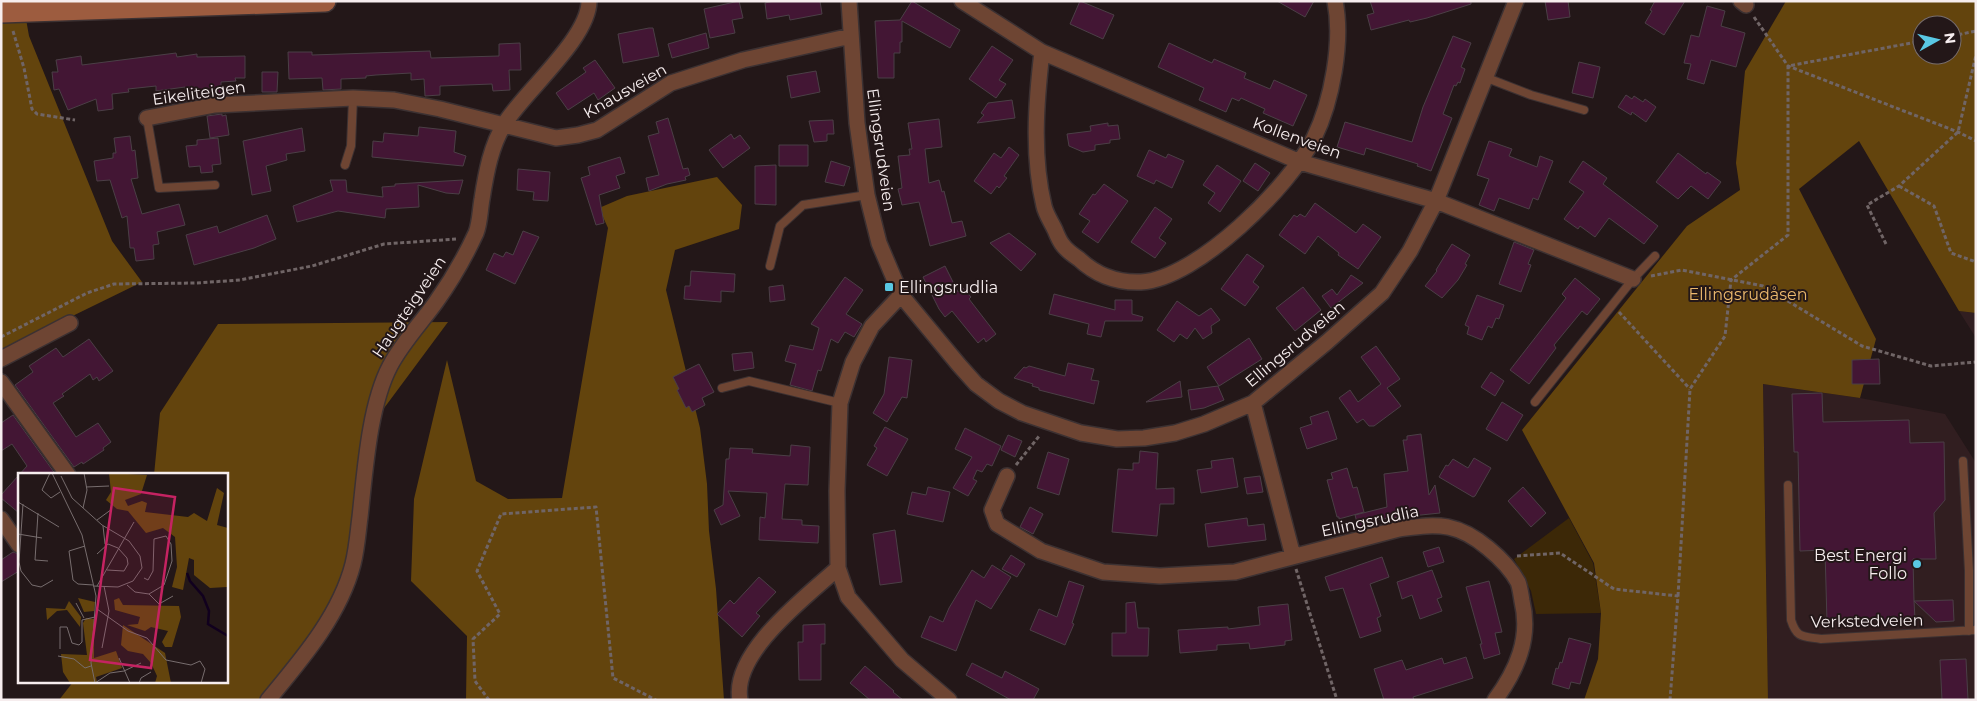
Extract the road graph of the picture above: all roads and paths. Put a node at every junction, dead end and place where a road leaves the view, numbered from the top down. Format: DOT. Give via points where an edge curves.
graph roads {
  1 [pos="325,1"];
  2 [pos="589,1"];
  3 [pos="849,1"];
  4 [pos="962,1"];
  5 [pos="1335,1"];
  6 [pos="1516,1"];
  7 [pos="1743,3"];
  8 [pos="1,12"];
  9 [pos="13,31"];
  10 [pos="1976,31"];
  11 [pos="1962,34"];
  12 [pos="851,36"];
  13 [pos="1912,43"];
  14 [pos="1042,52"];
  15 [pos="1976,55"];
  16 [pos="1788,66"];
  17 [pos="1487,78"];
  18 [pos="353,98"];
  19 [pos="1584,110"];
  20 [pos="146,118"];
  21 [pos="75,120"];
  22 [pos="504,124"];
  23 [pos="1958,132"];
  24 [pos="1976,141"];
  25 [pos="1300,162"];
  26 [pos="345,165"];
  27 [pos="214,185"];
  28 [pos="1899,186"];
  29 [pos="866,195"];
  30 [pos="1436,201"];
  31 [pos="471,242"];
  32 [pos="1886,244"];
  33 [pos="1655,256"];
  34 [pos="1976,262"];
  35 [pos="770,266"];
  36 [pos="1633,279"];
  37 [pos="1731,280"];
  38 [pos="901,294"];
  39 [pos="1612,305"];
  40 [pos="70,323"];
  41 [pos="1,338"];
  42 [pos="1,359"];
  43 [pos="1976,362"];
  44 [pos="1,382"];
  45 [pos="722,388"];
  46 [pos="1690,389"];
  47 [pos="1535,402"];
  48 [pos="840,403"];
  49 [pos="1252,403"];
  50 [pos="1047,422"];
  51 [pos="1963,461"];
  52 [pos="67,473"];
  53 [pos="1008,476"];
  54 [pos="1788,485"];
  55 [pos="1,519"];
  56 [pos="18,544"];
  57 [pos="1292,556"];
  58 [pos="1499,557"];
  59 [pos="838,568"];
  60 [pos="1678,596"];
  61 [pos="1973,630"];
  62 [pos="268,700"];
  63 [pos="489,700"];
  64 [pos="656,700"];
  65 [pos="740,700"];
  66 [pos="949,700"];
  67 [pos="1337,700"];
  68 [pos="1495,700"];
  69 [pos="1670,700"];
  1 -- 8 [label="main road"];
  2 -- 22 [label="street, Haugteigveien" via="585,18 571,42"];
  3 -- 12 [label="street, Ellingsrudveien"];
  4 -- 14 [label="street, Kollenveien"];
  5 -- 25 [label="street" via="1337,44 1329,94 1314,138"];
  6 -- 17 [label="street, Ellingsrudveien"];
  7 -- 16 [label="path"];
  9 -- 21 [label="path" via="32,109 37,114"];
  10 -- 11 [label="path"];
  12 -- 22 [label="street, Knausveien" via="743,60 671,83 597,130 578,135 556,138"];
  12 -- 29 [label="street, Ellingsrudveien"];
  13 -- 16 [label="path"];
  14 -- 25 [label="street, Kollenveien"];
  14 -- 25 [label="street" via="1037,124 1038,164 1045,208 1062,244 1086,266 1108,279 1142,282 1177,272 1210,252 1264,202"];
  15 -- 23 [label="path"];
  16 -- 23 [label="path"];
  16 -- 37 [label="path" via="1788,235"];
  17 -- 19 [label="lane" via="1530,95"];
  17 -- 30 [label="street, Ellingsrudveien"];
  18 -- 20 [label="street, Eikeliteigen" via="215,105"];
  18 -- 22 [label="street, Eikeliteigen" via="394,100"];
  18 -- 26 [label="lane" via="351,146"];
  20 -- 27 [label="lane, Eikeliteigen" via="159,188"];
  22 -- 31 [label="street, Haugteigveien" via="490,159 477,231"];
  23 -- 24 [label="path"];
  23 -- 28 [label="path"];
  25 -- 30 [label="street, Kollenveien"];
  28 -- 32 [label="path" via="1867,205"];
  28 -- 34 [label="path" via="1934,206 1951,253"];
  29 -- 35 [label="lane" via="803,205 780,226"];
  29 -- 38 [label="street, Ellingsrudveien" via="879,243"];
  30 -- 36 [label="street, Kollenveien"];
  30 -- 49 [label="street, Ellingsrudveien" via="1382,293"];
  31 -- 41 [label="path" via="454,239 384,244 312,266 240,280 114,284 87,293"];
  31 -- 62 [label="street, Haugteigveien" via="383,381 365,465 354,562 345,590 330,618"];
  33 -- 36 [label="lane"];
  36 -- 37 [label="path" via="1682,270"];
  36 -- 39 [label="lane"];
  37 -- 43 [label="path" via="1763,286 1862,346 1931,366"];
  37 -- 46 [label="path" via="1725,336"];
  38 -- 48 [label="street" via="872,326 853,362"];
  38 -- 50 [label="street, Ellingsrudveien" via="976,384 999,401"];
  39 -- 46 [label="path"];
  39 -- 47 [label="lane"];
  40 -- 42 [label="street"];
  44 -- 52 [label="street"];
  45 -- 48 [label="lane" via="749,381"];
  46 -- 60 [label="path"];
  48 -- 59 [label="street"];
  49 -- 50 [label="street, Ellingsrudveien" via="1204,424 1144,438 1099,436"];
  49 -- 57 [label="street"];
  50 -- 53 [label="path"];
  51 -- 61 [label="lane, Verkstedveien"];
  53 -- 57 [label="street, Ellingsrudlia" via="992,510 997,524 1041,551 1103,572 1160,576 1235,572"];
  54 -- 61 [label="lane, Verkstedveien" via="1791,620 1794,631 1799,635 1821,639"];
  55 -- 56 [label="street"];
  57 -- 58 [label="street, Ellingsrudlia" via="1425,525 1449,527 1473,536"];
  57 -- 67 [label="path"];
  58 -- 60 [label="path" via="1560,553 1614,589"];
  58 -- 68 [label="street, Ellingsrudlia" via="1518,582 1524,611 1524,640 1518,663"];
  59 -- 65 [label="street" via="772,628 746,665 738,689"];
  59 -- 66 [label="street" via="848,597 902,660"];
  60 -- 69 [label="path"];
  63 -- 64 [label="path" via="475,681 473,639 500,614 477,571 501,514 596,508 613,678"];
}
